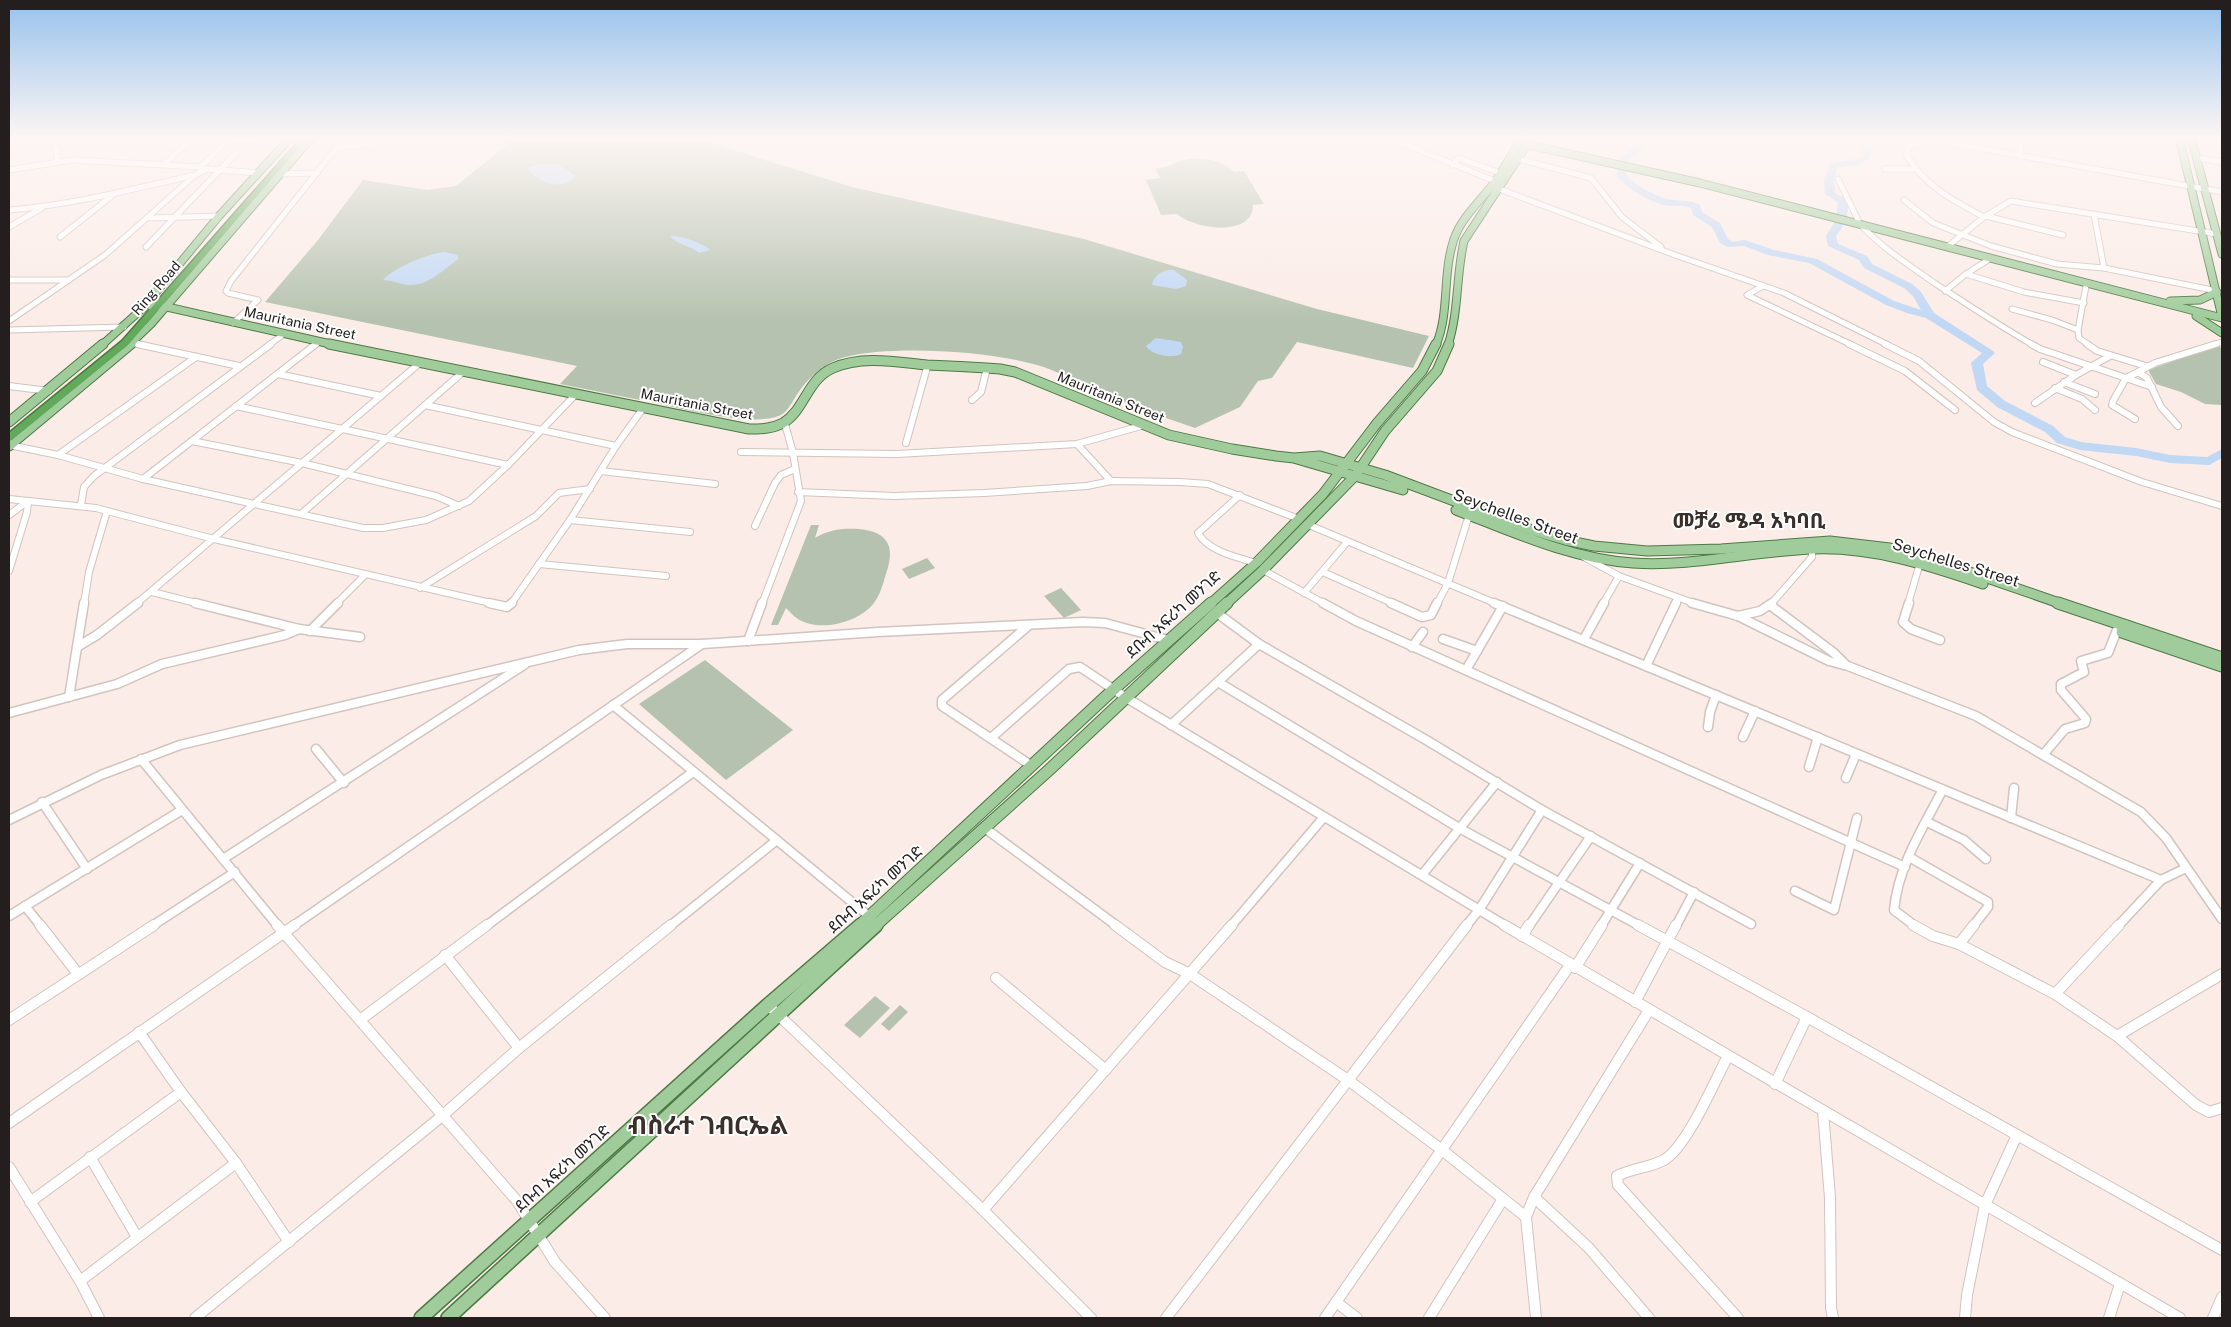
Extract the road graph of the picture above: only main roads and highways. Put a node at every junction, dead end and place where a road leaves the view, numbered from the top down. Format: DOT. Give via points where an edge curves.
graph roads {
  1 [pos="234,199"];
  2 [pos="242,199"];
  3 [pos="250,199"];
  4 [pos="257,199"];
  5 [pos="1481,199"];
  6 [pos="1491,199"];
  7 [pos="1765,199"];
  8 [pos="2194,199"];
  9 [pos="2208,199"];
  10 [pos="1462,224"];
  11 [pos="1472,227"];
  12 [pos="1948,245"];
  13 [pos="2222,254"];
  14 [pos="2217,292"];
  15 [pos="2172,304"];
  16 [pos="159,307"];
  17 [pos="2222,314"];
  18 [pos="2222,332"];
  19 [pos="9,422"];
  20 [pos="9,430"];
  21 [pos="9,438"];
  22 [pos="9,446"];
  23 [pos="1343,468"];
  24 [pos="1357,472"];
  25 [pos="1304,522"];
  26 [pos="1812,545"];
  27 [pos="1259,567"];
  28 [pos="2222,658"];
  29 [pos="2222,666"];
  30 [pos="421,1318"];
  31 [pos="448,1318"];
  1 -- 19 [label="main road" via="124,327"];
  2 -- 16 [label="highway, Ring Road" via="216,228"];
  3 -- 16 [label="highway, Ring Road"];
  4 -- 16 [label="main road"];
  5 -- 10 [label="main road, ደቡብ አፍሪካ መንገድ"];
  6 -- 11 [label="main road, ደቡብ አፍሪካ መንገድ"];
  7 -- 12 [label="main road"];
  8 -- 14 [label="main road"];
  9 -- 13 [label="main road"];
  10 -- 11 [label="main road"];
  10 -- 23 [label="main road, ደቡብ አፍሪካ መንገድ" via="1450,254 1442,331 1434,350 1422,371"];
  11 -- 24 [label="main road, ደቡብ አፍሪካ መንገድ" via="1464,241 1460,259 1453,330 1446,353 1437,370 1385,430"];
  12 -- 15 [label="main road"];
  12 -- 15 [label="main road" via="2086,286"];
  14 -- 15 [label="main road" via="2207,299"];
  14 -- 17 [label="main road"];
  15 -- 17 [label="main road"];
  15 -- 18 [label="main road"];
  16 -- 20 [label="highway, Ring Road"];
  16 -- 21 [label="highway, Ring Road" via="125,343"];
  16 -- 22 [label="main road" via="132,343"];
  16 -- 23 [label="main road, Mauritania Street" via="749,430 771,429 785,424 818,378 833,368 857,361 987,368 1015,372 1168,435 1224,448 1294,458 1312,465"];
  23 -- 24 [label="main road, Mauritania Street"];
  23 -- 25 [label="main road, ደቡብ አፍሪካ መንገድ"];
  24 -- 25 [label="main road, ደቡብ አፍሪካ መንገድ"];
  24 -- 26 [label="main road, Seychelles Street" via="1534,531 1594,546 1675,552"];
  24 -- 26 [label="main road, Seychelles Street" via="1580,555 1616,561 1654,563"];
  25 -- 27 [label="main road, ደቡብ አፍሪካ መንገድ"];
  26 -- 28 [label="main road, Seychelles Street" via="1830,541 1863,544 1927,557"];
  26 -- 29 [label="main road, Seychelles Street" via="1920,563"];
  27 -- 30 [label="main road, ደቡብ አፍሪካ መንገድ" via="1168,640 870,917 768,1004"];
  27 -- 31 [label="main road, ደቡብ አፍሪካ መንገድ" via="1217,613 986,829 778,1013"];
}
